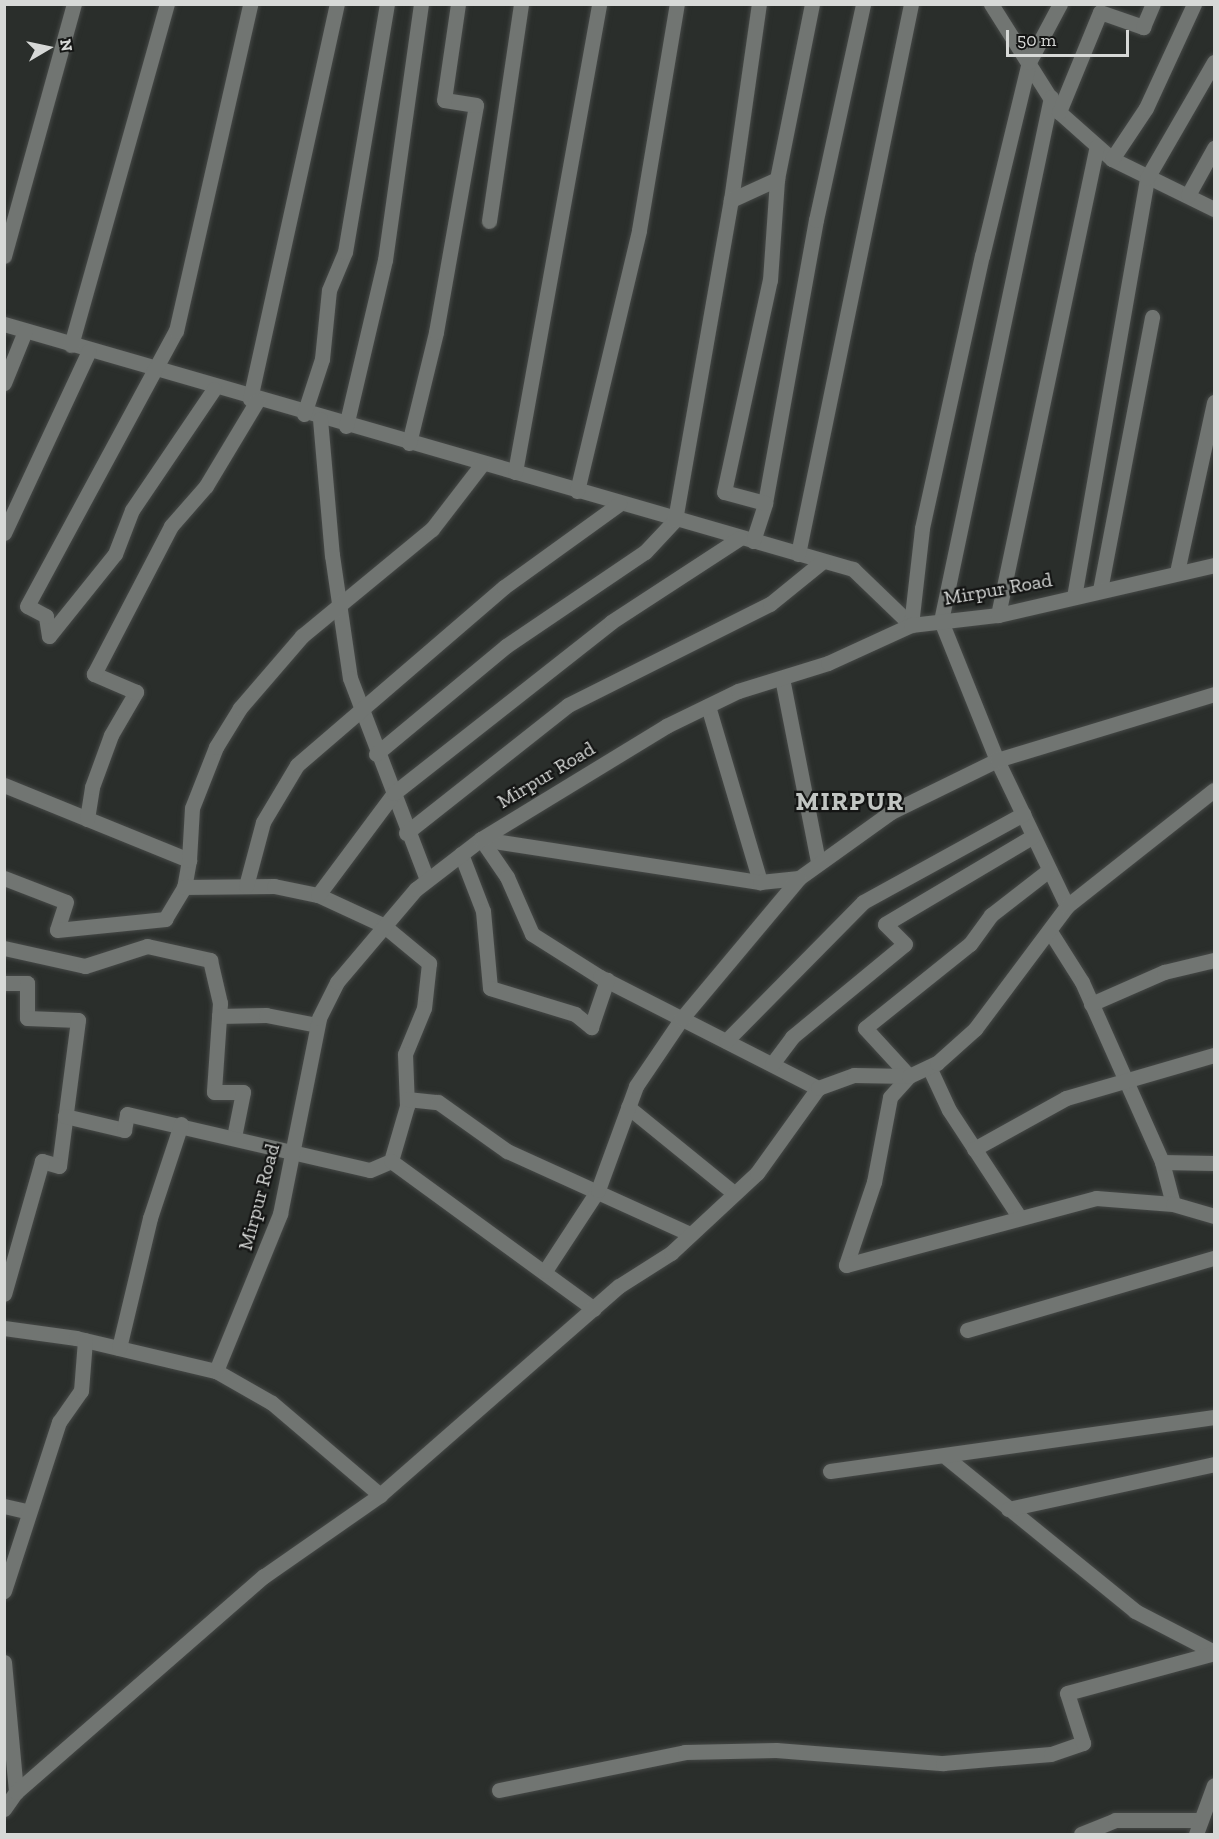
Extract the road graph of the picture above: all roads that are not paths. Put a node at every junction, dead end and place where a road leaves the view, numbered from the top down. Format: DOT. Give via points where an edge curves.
graph roads {
  1 [pos="74,4"];
  2 [pos="167,4"];
  3 [pos="250,4"];
  4 [pos="337,4"];
  5 [pos="387,4"];
  6 [pos="421,4"];
  7 [pos="458,4"];
  8 [pos="521,4"];
  9 [pos="599,4"];
  10 [pos="677,4"];
  11 [pos="759,4"];
  12 [pos="812,4"];
  13 [pos="863,4"];
  14 [pos="910,4"];
  15 [pos="992,4"];
  16 [pos="1060,4"];
  17 [pos="1153,4"];
  18 [pos="1194,4"];
  19 [pos="1029,62"];
  20 [pos="1215,62"];
  21 [pos="1051,97"];
  22 [pos="1059,112"];
  23 [pos="1097,146"];
  24 [pos="1215,148"];
  25 [pos="1112,159"];
  26 [pos="1147,178"];
  27 [pos="777,179"];
  28 [pos="1188,195"];
  29 [pos="731,200"];
  30 [pos="1215,209"];
  31 [pos="489,221"];
  32 [pos="4,256"];
  33 [pos="1152,318"];
  34 [pos="4,324"];
  35 [pos="25,331"];
  36 [pos="71,345"];
  37 [pos="89,351"];
  38 [pos="156,372"];
  39 [pos="4,383"];
  40 [pos="214,389"];
  41 [pos="254,400"];
  42 [pos="1215,402"];
  43 [pos="304,414"];
  44 [pos="321,419"];
  45 [pos="346,426"];
  46 [pos="409,443"];
  47 [pos="482,464"];
  48 [pos="516,472"];
  49 [pos="577,491"];
  50 [pos="765,503"];
  51 [pos="618,504"];
  52 [pos="675,520"];
  53 [pos="4,533"];
  54 [pos="746,540"];
  55 [pos="798,554"];
  56 [pos="823,561"];
  57 [pos="1215,565"];
  58 [pos="1177,572"];
  59 [pos="1100,590"];
  60 [pos="1074,597"];
  61 [pos="340,608"];
  62 [pos="998,615"];
  63 [pos="941,621"];
  64 [pos="911,625"];
  65 [pos="782,678"];
  66 [pos="1215,694"];
  67 [pos="708,706"];
  68 [pos="360,710"];
  69 [pos="376,754"];
  70 [pos="997,760"];
  71 [pos="4,785"];
  72 [pos="1215,790"];
  73 [pos="394,793"];
  74 [pos="1023,814"];
  75 [pos="87,819"];
  76 [pos="406,833"];
  77 [pos="1033,836"];
  78 [pos="481,839"];
  79 [pos="461,854"];
  80 [pos="189,860"];
  81 [pos="818,862"];
  82 [pos="1049,870"];
  83 [pos="4,878"];
  84 [pos="799,878"];
  85 [pos="427,880"];
  86 [pos="760,882"];
  87 [pos="246,886"];
  88 [pos="184,887"];
  89 [pos="318,895"];
  90 [pos="1067,906"];
  91 [pos="383,925"];
  92 [pos="1051,933"];
  93 [pos="4,948"];
  94 [pos="1215,960"];
  95 [pos="607,980"];
  96 [pos="4,982"];
  97 [pos="1091,1004"];
  98 [pos="219,1016"];
  99 [pos="682,1018"];
  100 [pos="317,1025"];
  101 [pos="726,1041"];
  102 [pos="1215,1055"];
  103 [pos="772,1064"];
  104 [pos="929,1067"];
  105 [pos="909,1076"];
  106 [pos="1122,1078"];
  107 [pos="818,1088"];
  108 [pos="406,1099"];
  109 [pos="628,1107"];
  110 [pos="66,1116"];
  111 [pos="181,1124"];
  112 [pos="234,1137"];
  113 [pos="974,1149"];
  114 [pos="293,1154"];
  115 [pos="392,1161"];
  116 [pos="1162,1162"];
  117 [pos="1215,1163"];
  118 [pos="598,1190"];
  119 [pos="734,1193"];
  120 [pos="1173,1204"];
  121 [pos="1018,1215"];
  122 [pos="1215,1216"];
  123 [pos="690,1234"];
  124 [pos="1215,1258"];
  125 [pos="544,1271"];
  126 [pos="4,1294"];
  127 [pos="594,1309"];
  128 [pos="4,1328"];
  129 [pos="967,1330"];
  130 [pos="85,1340"];
  131 [pos="119,1348"];
  132 [pos="216,1371"];
  133 [pos="1215,1417"];
  134 [pos="947,1458"];
  135 [pos="1215,1464"];
  136 [pos="830,1471"];
  137 [pos="380,1495"];
  138 [pos="4,1506"];
  139 [pos="1008,1509"];
  140 [pos="26,1511"];
  141 [pos="9,1560"];
  142 [pos="4,1591"];
  143 [pos="1215,1652"];
  144 [pos="4,1662"];
  145 [pos="5,1687"];
  146 [pos="1215,1785"];
  147 [pos="499,1790"];
  148 [pos="15,1792"];
  149 [pos="4,1809"];
  150 [pos="1198,1827"];
  151 [pos="1081,1834"];
  1 -- 32 [label="street"];
  2 -- 36 [label="street"];
  3 -- 38 [label="street" via="176,331"];
  4 -- 41 [label="street"];
  5 -- 43 [label="street" via="345,252 329,290 322,359"];
  6 -- 45 [label="street" via="385,260"];
  7 -- 46 [label="street" via="444,100 476,105 435,332"];
  8 -- 31 [label="street"];
  9 -- 48 [label="street"];
  10 -- 49 [label="street" via="639,230"];
  11 -- 29 [label="street"];
  12 -- 27 [label="street"];
  13 -- 50 [label="street" via="816,220"];
  14 -- 55 [label="street"];
  15 -- 19 [label="street"];
  16 -- 19 [label="street"];
  17 -- 22 [label="street" via="1143,27 1100,12"];
  18 -- 25 [label="street" via="1146,108"];
  19 -- 21 [label="street"];
  19 -- 64 [label="street" via="922,528"];
  20 -- 26 [label="street"];
  21 -- 22 [label="street"];
  21 -- 63 [label="street"];
  22 -- 23 [label="street"];
  23 -- 25 [label="street"];
  23 -- 62 [label="street"];
  24 -- 28 [label="street"];
  25 -- 26 [label="street"];
  26 -- 28 [label="street"];
  26 -- 60 [label="street"];
  27 -- 29 [label="street"];
  27 -- 50 [label="street" via="770,280 724,492"];
  28 -- 30 [label="street"];
  29 -- 52 [label="street"];
  33 -- 59 [label="street"];
  34 -- 35 [label="street"];
  35 -- 36 [label="street"];
  35 -- 39 [label="street"];
  36 -- 37 [label="street"];
  37 -- 38 [label="street"];
  37 -- 53 [label="street"];
  38 -- 40 [label="street"];
  38 -- 40 [label="street" via="27,606 46,616 49,636 115,554 132,510"];
  40 -- 41 [label="street"];
  41 -- 43 [label="street"];
  41 -- 75 [label="street" via="206,486 171,526 94,674 136,692 111,735 92,787"];
  42 -- 58 [label="street"];
  43 -- 44 [label="street"];
  44 -- 45 [label="street"];
  44 -- 61 [label="street"];
  45 -- 46 [label="street"];
  46 -- 47 [label="street"];
  47 -- 48 [label="street"];
  47 -- 61 [label="street" via="432,529 371,575"];
  48 -- 49 [label="street"];
  49 -- 51 [label="street"];
  50 -- 54 [label="street"];
  51 -- 52 [label="street"];
  51 -- 68 [label="street" via="504,587"];
  52 -- 54 [label="street"];
  52 -- 69 [label="street" via="645,552 506,646"];
  54 -- 55 [label="street"];
  54 -- 73 [label="street" via="611,622"];
  55 -- 56 [label="street"];
  56 -- 64 [label="street" via="853,569"];
  56 -- 76 [label="street" via="770,604 568,705"];
  57 -- 58 [label="street, Mirpur Road"];
  58 -- 59 [label="street, Mirpur Road"];
  59 -- 60 [label="street, Mirpur Road"];
  60 -- 62 [label="street, Mirpur Road"];
  61 -- 68 [label="street"];
  61 -- 80 [label="street" via="302,636 240,708 216,747 192,808"];
  62 -- 63 [label="street, Mirpur Road"];
  63 -- 64 [label="street, Mirpur Road"];
  63 -- 70 [label="street"];
  64 -- 65 [label="street, Mirpur Road"];
  65 -- 67 [label="street, Mirpur Road"];
  65 -- 81 [label="street"];
  66 -- 70 [label="street"];
  67 -- 78 [label="street, Mirpur Road"];
  67 -- 86 [label="street"];
  68 -- 69 [label="street"];
  68 -- 87 [label="street" via="297,765 263,822"];
  69 -- 73 [label="street"];
  70 -- 74 [label="street"];
  70 -- 81 [label="street" via="891,812"];
  71 -- 75 [label="street"];
  72 -- 90 [label="street"];
  73 -- 76 [label="street"];
  73 -- 89 [label="street"];
  74 -- 77 [label="street"];
  74 -- 101 [label="street" via="862,902"];
  75 -- 80 [label="street"];
  76 -- 85 [label="street"];
  77 -- 82 [label="street"];
  77 -- 103 [label="street" via="885,924 905,944 792,1037"];
  78 -- 79 [label="street, Mirpur Road"];
  78 -- 86 [label="street"];
  78 -- 95 [label="street" via="507,877 532,934"];
  79 -- 85 [label="street, Mirpur Road"];
  79 -- 95 [label="street" via="483,911 490,988 575,1014 591,1027"];
  80 -- 88 [label="street"];
  81 -- 84 [label="street"];
  82 -- 90 [label="street"];
  82 -- 105 [label="street" via="991,915 970,944 865,1028"];
  83 -- 88 [label="street" via="66,902 57,930 165,919"];
  84 -- 86 [label="street"];
  84 -- 99 [label="street"];
  85 -- 91 [label="street, Mirpur Road"];
  87 -- 88 [label="street"];
  87 -- 89 [label="street"];
  89 -- 91 [label="street"];
  90 -- 92 [label="street"];
  91 -- 100 [label="street, Mirpur Road" via="337,982"];
  91 -- 108 [label="street" via="429,963 424,1008 405,1054"];
  92 -- 97 [label="street"];
  92 -- 104 [label="street" via="975,1029"];
  93 -- 98 [label="street" via="85,966 147,946 210,960"];
  94 -- 97 [label="street" via="1164,972"];
  95 -- 99 [label="street"];
  96 -- 110 [label="street" via="27,983 27,1018 78,1020"];
  97 -- 106 [label="street"];
  98 -- 100 [label="street" via="266,1015"];
  98 -- 112 [label="street" via="214,1092 243,1092"];
  99 -- 101 [label="street"];
  99 -- 109 [label="street" via="636,1086"];
  100 -- 114 [label="street, Mirpur Road"];
  101 -- 103 [label="street"];
  102 -- 106 [label="street"];
  103 -- 107 [label="street"];
  104 -- 105 [label="street"];
  104 -- 113 [label="street"];
  105 -- 107 [label="street" via="854,1075"];
  105 -- 121 [label="street" via="890,1097 874,1182 846,1265"];
  106 -- 113 [label="street" via="1066,1098"];
  106 -- 116 [label="street"];
  107 -- 119 [label="street" via="789,1135"];
  108 -- 115 [label="street"];
  108 -- 118 [label="street" via="438,1102 507,1151"];
  109 -- 118 [label="street"];
  109 -- 119 [label="street"];
  110 -- 111 [label="street" via="124,1130 127,1114"];
  110 -- 126 [label="street" via="59,1166 42,1161"];
  111 -- 112 [label="street"];
  111 -- 131 [label="street" via="150,1218"];
  112 -- 114 [label="street"];
  113 -- 121 [label="street"];
  114 -- 115 [label="street" via="370,1170"];
  114 -- 132 [label="street, Mirpur Road" via="258,1280"];
  115 -- 125 [label="street"];
  116 -- 117 [label="street"];
  116 -- 120 [label="street"];
  118 -- 123 [label="street"];
  118 -- 125 [label="street"];
  119 -- 123 [label="street"];
  120 -- 121 [label="street" via="1096,1198"];
  120 -- 122 [label="street"];
  123 -- 127 [label="street"];
  124 -- 129 [label="street"];
  125 -- 127 [label="street"];
  127 -- 137 [label="street"];
  128 -- 130 [label="street"];
  130 -- 131 [label="street"];
  130 -- 140 [label="street" via="81,1391 59,1422"];
  131 -- 132 [label="street"];
  132 -- 137 [label="street" via="272,1403"];
  133 -- 134 [label="street"];
  134 -- 136 [label="street"];
  134 -- 139 [label="street"];
  135 -- 139 [label="street"];
  137 -- 148 [label="street" via="264,1576"];
  138 -- 140 [label="street"];
  139 -- 143 [label="street" via="1135,1611"];
  140 -- 141 [label="street"];
  141 -- 142 [label="street"];
  143 -- 147 [label="street" via="1067,1693 1083,1743 1051,1754 943,1763 776,1750 685,1752"];
  144 -- 145 [label="street"];
  145 -- 148 [label="street"];
  146 -- 150 [label="street"];
  148 -- 149 [label="street"];
  150 -- 151 [label="street" via="1115,1820"];
}
